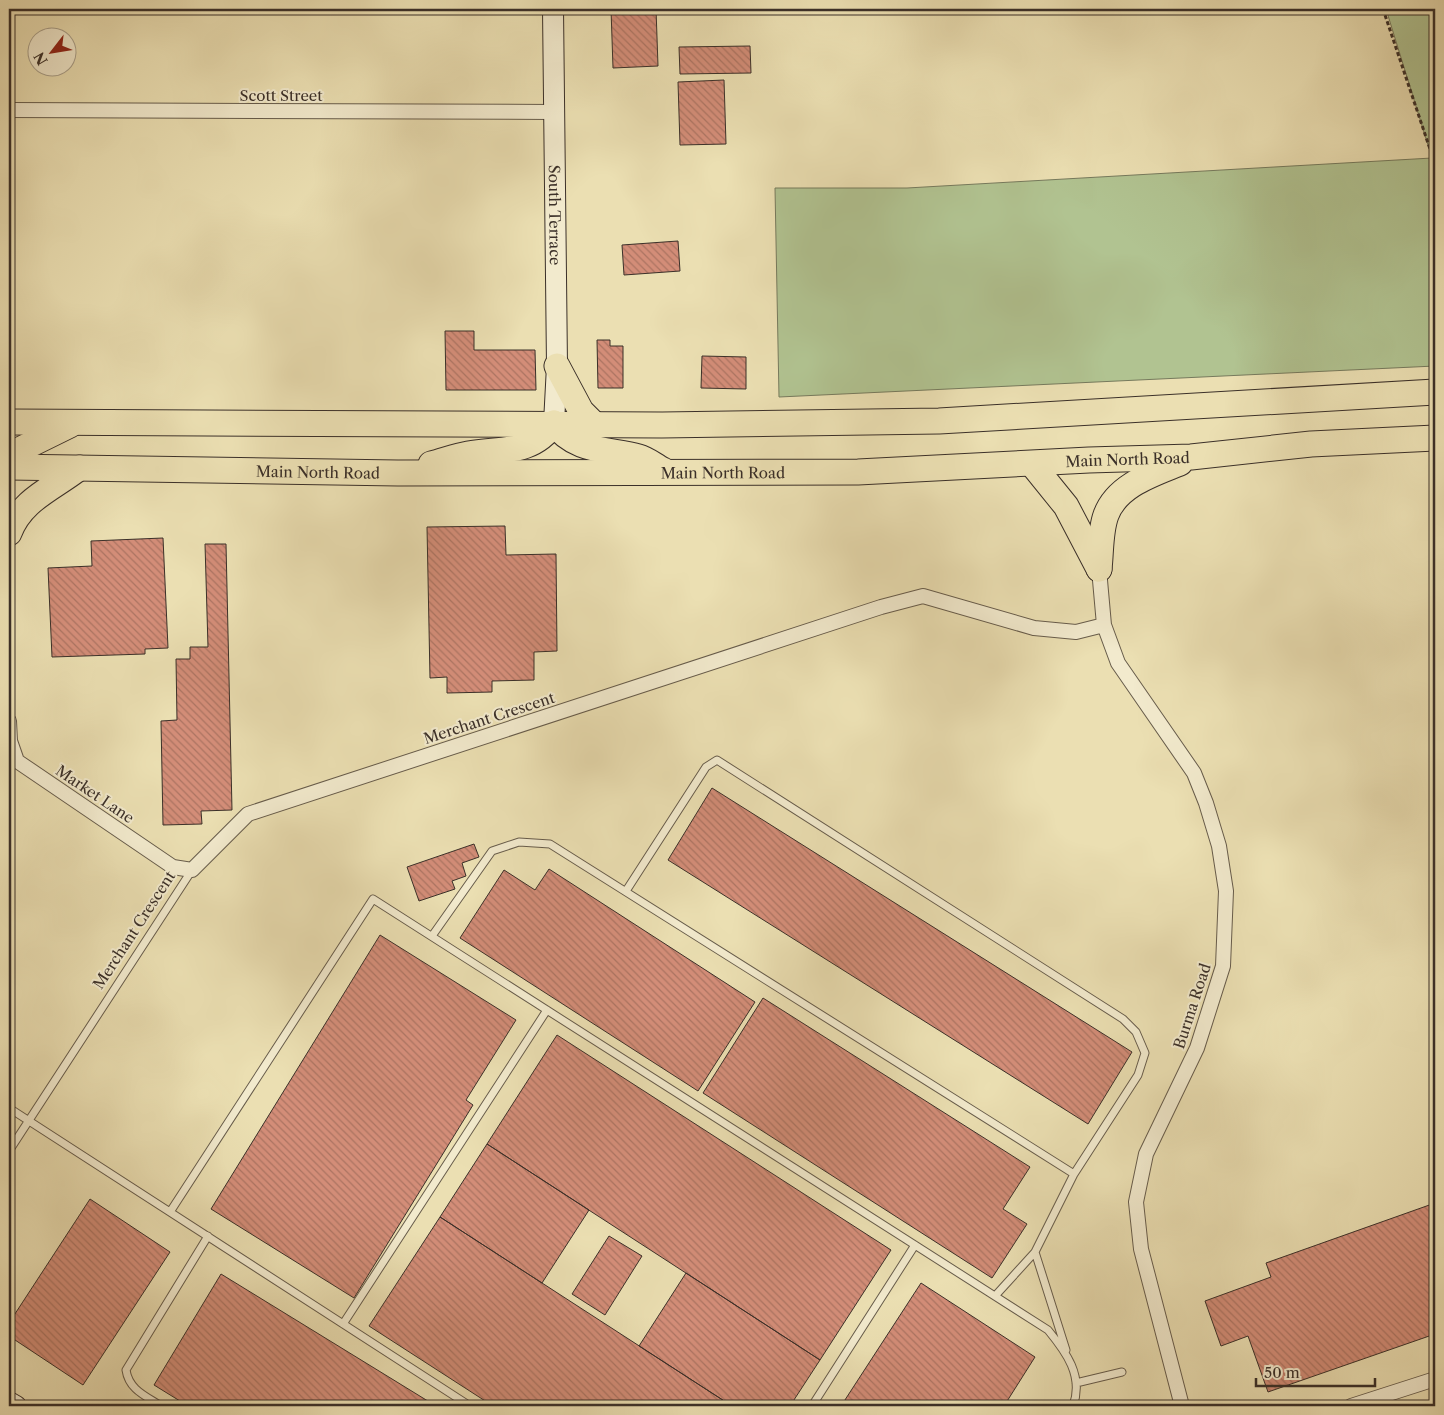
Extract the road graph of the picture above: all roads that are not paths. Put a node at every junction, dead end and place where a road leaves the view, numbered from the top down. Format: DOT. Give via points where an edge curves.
graph roads {
  1 [pos="553,9"];
  2 [pos="9,110"];
  3 [pos="554,112"];
  4 [pos="556,366"];
  5 [pos="1435,392"];
  6 [pos="9,422"];
  7 [pos="77,422"];
  8 [pos="554,423"];
  9 [pos="593,424"];
  10 [pos="1435,438"];
  11 [pos="9,455"];
  12 [pos="1191,457"];
  13 [pos="1032,464"];
  14 [pos="9,467"];
  15 [pos="79,468"];
  16 [pos="398,473"];
  17 [pos="670,473"];
  18 [pos="9,533"];
  19 [pos="1099,569"];
  20 [pos="1104,625"];
  21 [pos="9,721"];
  22 [pos="192,870"];
  23 [pos="626,891"];
  24 [pos="432,936"];
  25 [pos="547,1010"];
  26 [pos="9,1108"];
  27 [pos="30,1121"];
  28 [pos="9,1151"];
  29 [pos="1074,1174"];
  30 [pos="170,1212"];
  31 [pos="208,1236"];
  32 [pos="915,1245"];
  33 [pos="1035,1252"];
  34 [pos="995,1296"];
  35 [pos="343,1324"];
  36 [pos="1068,1354"];
  37 [pos="1122,1372"];
  38 [pos="1435,1379"];
  39 [pos="1076,1383"];
  40 [pos="9,1402"];
  41 [pos="16,1406"];
  42 [pos="161,1406"];
  43 [pos="470,1406"];
  44 [pos="812,1406"];
  45 [pos="1073,1406"];
  46 [pos="1182,1406"];
  47 [pos="1352,1406"];
  1 -- 3 [label="street, South Terrace"];
  2 -- 3 [label="street, Scott Street"];
  3 -- 4 [label="street, South Terrace"];
  4 -- 8 [label="street, South Terrace"];
  4 -- 9 [label="highway" via="581,411"];
  5 -- 9 [label="highway" via="939,421"];
  6 -- 7 [label="highway"];
  7 -- 8 [label="highway"];
  7 -- 11 [label="highway"];
  8 -- 9 [label="highway"];
  8 -- 16 [label="highway" via="545,436 509,451 468,454"];
  8 -- 17 [label="highway" via="564,436 576,443 640,457"];
  10 -- 12 [label="highway, Main North Road" via="1311,444"];
  12 -- 13 [label="highway, Main North Road"];
  12 -- 19 [label="highway" via="1136,482 1115,499 1106,515"];
  13 -- 17 [label="highway, Main North Road" via="858,472"];
  13 -- 19 [label="highway" via="1066,506"];
  14 -- 15 [label="highway, Main North Road"];
  15 -- 16 [label="highway, Main North Road"];
  15 -- 18 [label="highway" via="22,508"];
  16 -- 17 [label="highway, Main North Road"];
  19 -- 20 [label="street, Burma Road"];
  20 -- 22 [label="street, Merchant Crescent" via="1076,632 1034,628 923,596 881,606 248,814"];
  20 -- 46 [label="street, Burma Road" via="1118,663 1194,773 1219,846 1226,891 1223,966 1197,1048 1146,1154 1136,1202 1141,1249"];
  21 -- 22 [label="street, Market Lane" via="10,741 17,761 173,866"];
  22 -- 27 [label="lane, Merchant Crescent"];
  23 -- 24 [label="lane" via="550,844 518,842 492,850"];
  23 -- 29 [label="lane"];
  23 -- 29 [label="lane" via="706,767 717,760 1123,1019 1136,1032 1145,1054 1138,1075"];
  24 -- 25 [label="lane"];
  24 -- 30 [label="lane" via="373,899"];
  25 -- 32 [label="lane"];
  25 -- 35 [label="lane"];
  26 -- 27 [label="lane"];
  27 -- 28 [label="lane, Merchant Crescent"];
  27 -- 30 [label="lane"];
  29 -- 33 [label="lane"];
  30 -- 31 [label="lane"];
  31 -- 35 [label="lane"];
  31 -- 42 [label="lane" via="126,1370 133,1388"];
  32 -- 34 [label="lane"];
  32 -- 44 [label="lane"];
  33 -- 34 [label="lane"];
  33 -- 36 [label="lane"];
  34 -- 36 [label="lane" via="1048,1330"];
  35 -- 43 [label="lane"];
  36 -- 39 [label="lane"];
  37 -- 39 [label="lane"];
  38 -- 47 [label="street"];
  39 -- 45 [label="lane"];
  40 -- 41 [label="street"];
}
